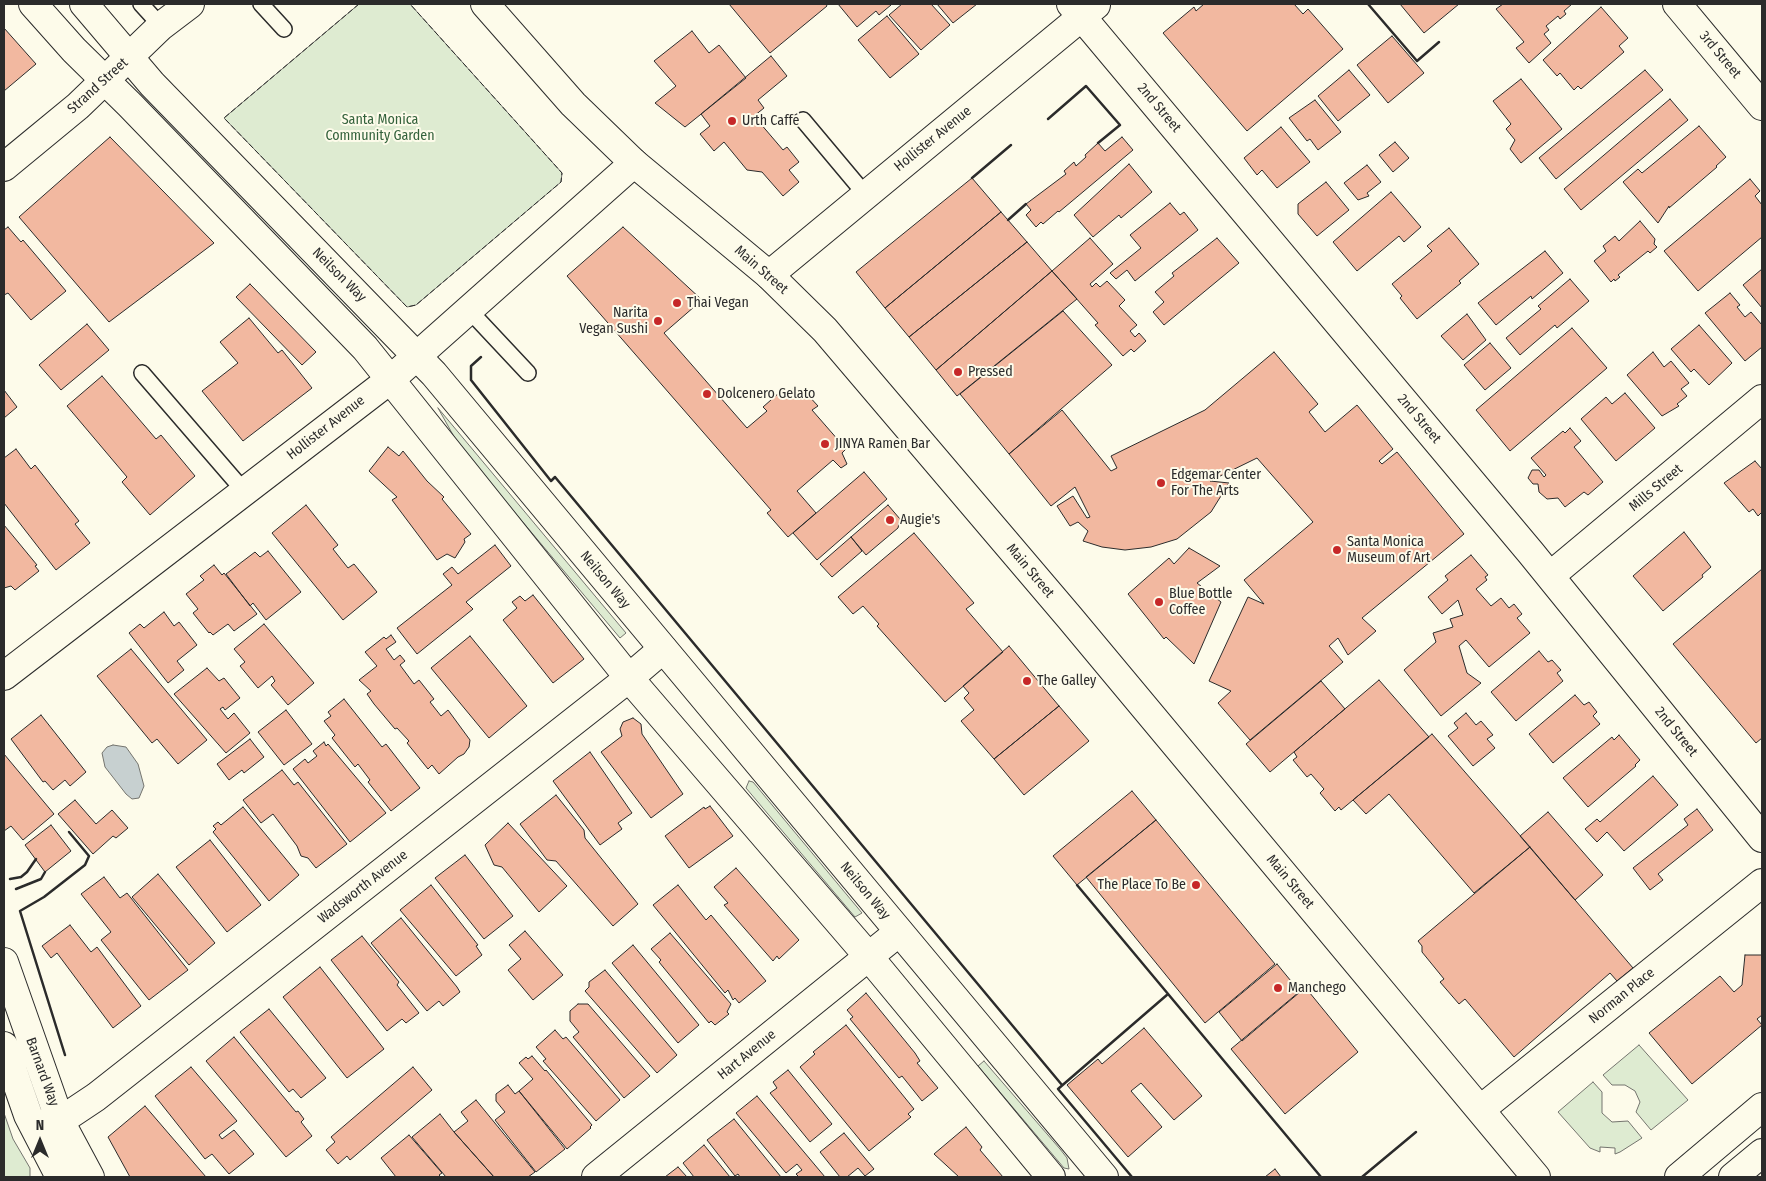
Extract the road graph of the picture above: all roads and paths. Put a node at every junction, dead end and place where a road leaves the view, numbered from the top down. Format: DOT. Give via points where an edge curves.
graph roads {
  1 [pos="33,4"];
  2 [pos="84,4"];
  3 [pos="142,4"];
  4 [pos="190,4"];
  5 [pos="262,4"];
  6 [pos="485,4"];
  7 [pos="1677,4"];
  8 [pos="1084,8"];
  9 [pos="161,26"];
  10 [pos="284,29"];
  11 [pos="117,70"];
  12 [pos="1762,106"];
  13 [pos="804,120"];
  14 [pos="634,163"];
  15 [pos="4,167"];
  16 [pos="865,194"];
  17 [pos="769,275"];
  18 [pos="468,309"];
  19 [pos="416,355"];
  20 [pos="142,373"];
  21 [pos="528,373"];
  22 [pos="391,379"];
  23 [pos="1762,399"];
  24 [pos="244,491"];
  25 [pos="1550,576"];
  26 [pos="663,649"];
  27 [pos="4,676"];
  28 [pos="629,678"];
  29 [pos="1762,838"];
  30 [pos="1762,883"];
  31 [pos="899,932"];
  32 [pos="869,957"];
  33 [pos="4,962"];
  34 [pos="4,1046"];
  35 [pos="1762,1108"];
  36 [pos="1481,1109"];
  37 [pos="60,1121"];
  38 [pos="1762,1153"];
  39 [pos="60,1177"];
  40 [pos="90,1177"];
  41 [pos="596,1177"];
  42 [pos="1051,1177"];
  43 [pos="1104,1177"];
  44 [pos="1536,1177"];
  45 [pos="1679,1177"];
  46 [pos="1733,1177"];
  1 -- 11 [label="street, Neilson Way" via="74,50"];
  2 -- 11 [label="street, Neilson Way"];
  3 -- 9 [label="lane"];
  4 -- 9 [label="street, Strand Street"];
  5 -- 10 [label="lane"];
  6 -- 14 [label="street, Main Street" via="573,104"];
  7 -- 12 [label="street, 3rd Street"];
  8 -- 16 [label="street, Hollister Avenue"];
  8 -- 25 [label="street, 2nd Street"];
  9 -- 11 [label="street, Strand Street"];
  11 -- 15 [label="street, Strand Street"];
  11 -- 19 [label="street, Neilson Way" via="152,84"];
  11 -- 22 [label="street, Neilson Way"];
  13 -- 16 [label="lane"];
  14 -- 17 [label="street, Main Street"];
  14 -- 18 [label="street, Hollister Avenue"];
  16 -- 17 [label="street, Hollister Avenue"];
  17 -- 36 [label="street, Main Street" via="825,330"];
  18 -- 19 [label="street, Hollister Avenue"];
  18 -- 21 [label="lane"];
  19 -- 22 [label="street, Hollister Avenue"];
  19 -- 26 [label="street, Neilson Way"];
  20 -- 24 [label="lane"];
  22 -- 24 [label="street, Hollister Avenue"];
  22 -- 28 [label="street, Neilson Way"];
  23 -- 25 [label="street, Mills Street"];
  24 -- 27 [label="street, Hollister Avenue"];
  25 -- 29 [label="street, 2nd Street"];
  26 -- 28 [label="street, Wadsworth Avenue"];
  26 -- 31 [label="street, Neilson Way"];
  28 -- 32 [label="street, Neilson Way"];
  28 -- 37 [label="street, Wadsworth Avenue" via="104,1091"];
  30 -- 36 [label="street, Norman Place"];
  31 -- 32 [label="street, Hart Avenue"];
  31 -- 43 [label="street, Neilson Way"];
  32 -- 41 [label="street, Hart Avenue"];
  32 -- 42 [label="street, Neilson Way"];
  33 -- 37 [label="street, Barnard Way"];
  34 -- 39 [label="street, Barnard Way" via="28,1115"];
  35 -- 45 [label="street"];
  36 -- 44 [label="street, Main Street"];
  37 -- 40 [label="street, Barnard Way"];
  38 -- 46 [label="street"];
}
